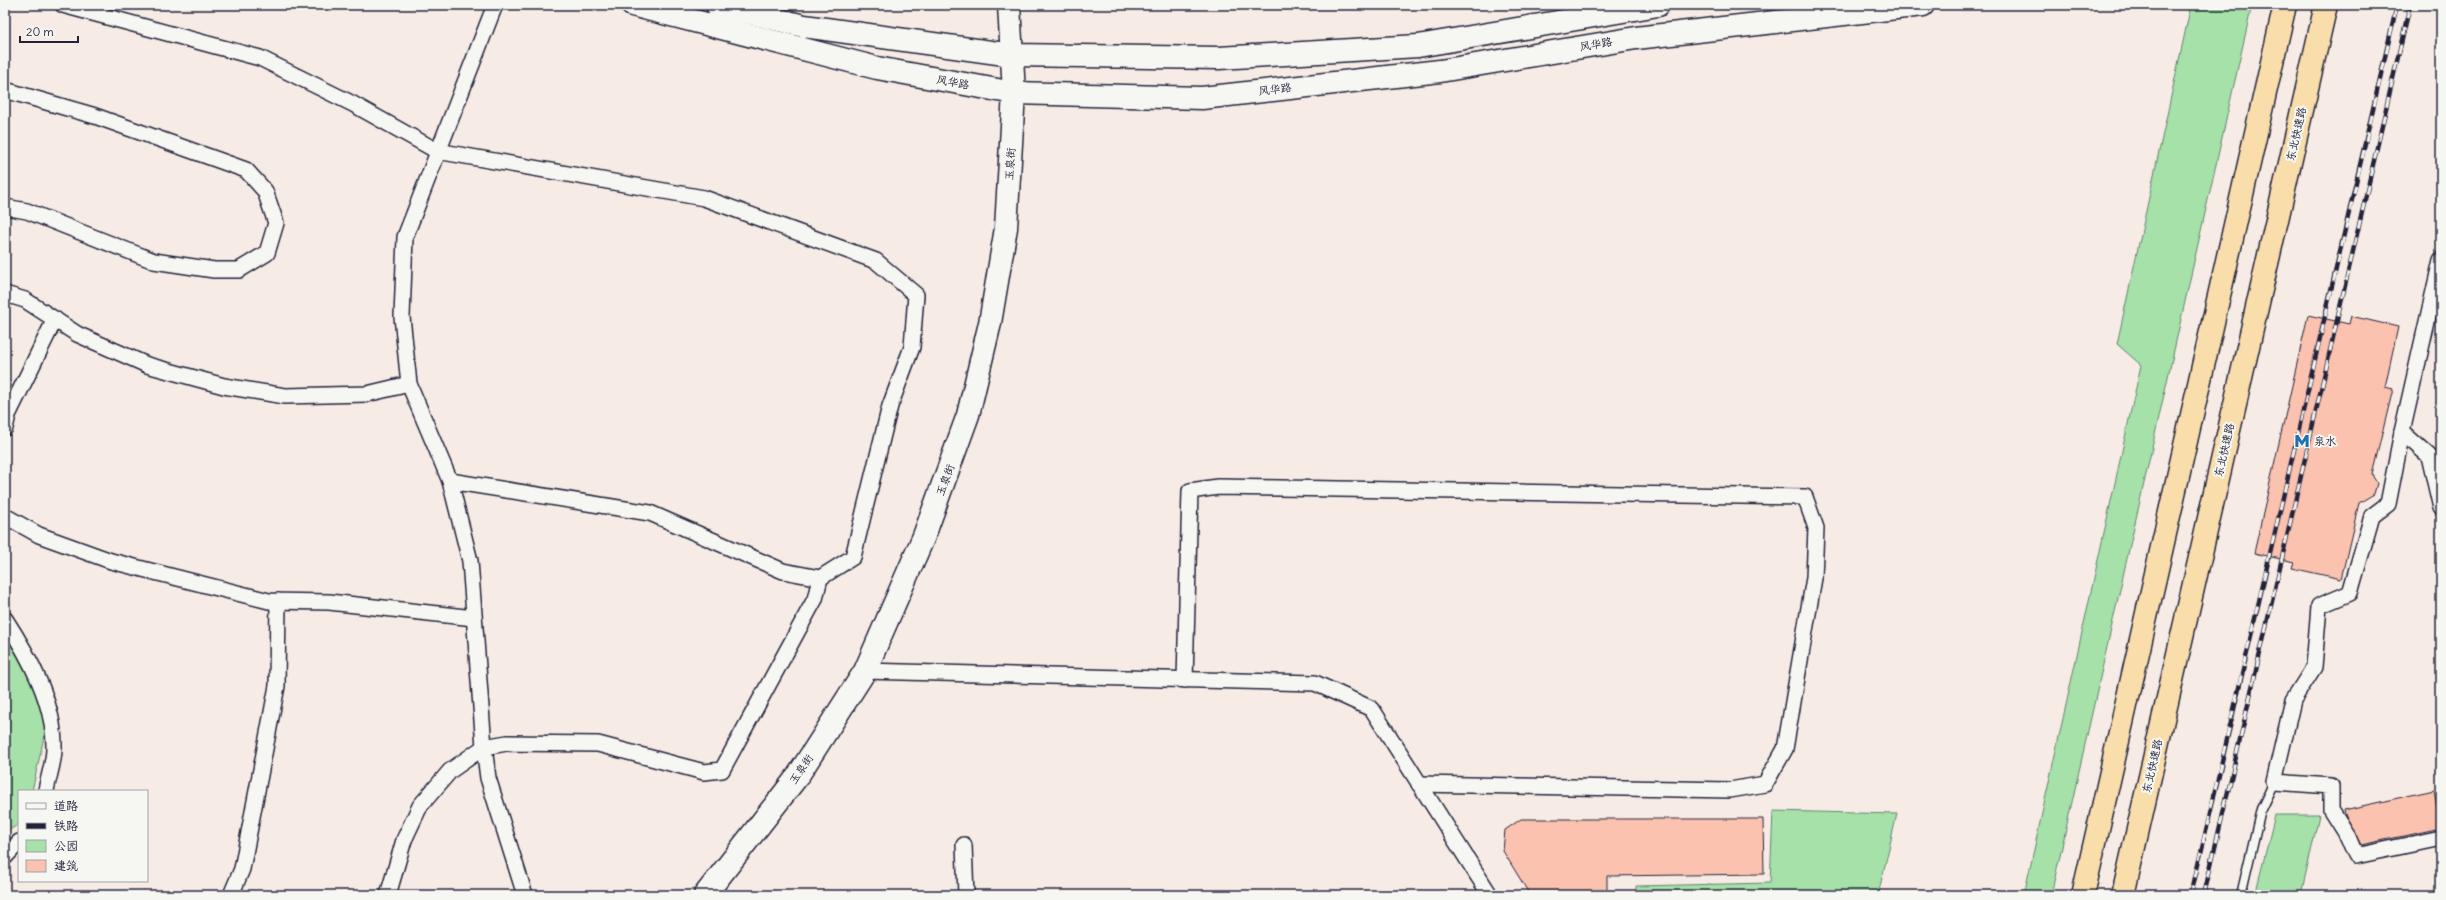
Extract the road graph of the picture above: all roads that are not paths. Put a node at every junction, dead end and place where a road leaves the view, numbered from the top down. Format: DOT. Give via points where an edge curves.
graph roads {
  1 [pos="63,5"];
  2 [pos="495,5"];
  3 [pos="632,5"];
  4 [pos="717,5"];
  5 [pos="1009,5"];
  6 [pos="1658,5"];
  7 [pos="1923,5"];
  8 [pos="2285,5"];
  9 [pos="2326,5"];
  10 [pos="1012,55"];
  11 [pos="5,90"];
  12 [pos="1014,93"];
  13 [pos="437,151"];
  14 [pos="5,207"];
  15 [pos="2441,260"];
  16 [pos="5,294"];
  17 [pos="55,319"];
  18 [pos="409,384"];
  19 [pos="5,428"];
  20 [pos="2402,432"];
  21 [pos="450,481"];
  22 [pos="2441,508"];
  23 [pos="5,516"];
  24 [pos="820,578"];
  25 [pos="278,601"];
  26 [pos="474,618"];
  27 [pos="5,619"];
  28 [pos="865,671"];
  29 [pos="1185,680"];
  30 [pos="484,747"];
  31 [pos="2274,782"];
  32 [pos="1419,784"];
  33 [pos="46,790"];
  34 [pos="2441,838"];
  35 [pos="18,843"];
  36 [pos="964,845"];
  37 [pos="5,857"];
  38 [pos="231,895"];
  39 [pos="388,895"];
  40 [pos="525,895"];
  41 [pos="705,895"];
  42 [pos="966,895"];
  43 [pos="1490,895"];
  44 [pos="2083,895"];
  45 [pos="2123,895"];
  46 [pos="2241,895"];
  1 -- 13 [label="street" via="260,58 353,104"];
  2 -- 13 [label="street"];
  3 -- 12 [label="street, 风华路" via="877,68"];
  4 -- 10 [label="street" via="804,26"];
  5 -- 10 [label="street, 玉泉街"];
  6 -- 10 [label="street" via="1418,46 1219,58"];
  7 -- 12 [label="street, 风华路" via="1636,38 1440,71 1202,98"];
  8 -- 44 [label="highway"];
  9 -- 45 [label="highway, 东北快速路"];
  10 -- 12 [label="street, 玉泉街"];
  11 -- 14 [label="street" via="95,116 246,170 265,191 276,223 267,254 239,270 214,270 154,261 27,211"];
  12 -- 28 [label="street, 玉泉街" via="1006,228 990,322 968,415 924,536"];
  13 -- 18 [label="street" via="406,237 402,317"];
  13 -- 24 [label="street" via="704,198 876,261 916,295 912,347 890,406 853,557"];
  15 -- 20 [label="street"];
  16 -- 17 [label="street" via="25,300"];
  17 -- 18 [label="street" via="77,334 147,365 224,386 285,396 367,394"];
  17 -- 19 [label="street" via="8,415"];
  18 -- 21 [label="street"];
  20 -- 22 [label="street" via="2429,456"];
  20 -- 31 [label="street" via="2388,504 2372,516 2350,593 2319,606 2314,667 2293,700"];
  21 -- 24 [label="street" via="650,513 783,572"];
  21 -- 26 [label="street" via="470,561"];
  23 -- 25 [label="street" via="39,535 111,562 269,601"];
  24 -- 30 [label="street" via="815,599 722,770 704,772 598,744 507,743"];
  25 -- 26 [label="street" via="329,602"];
  25 -- 38 [label="street" via="278,686 242,869"];
  26 -- 30 [label="street"];
  27 -- 33 [label="street" via="25,649 49,709 54,749"];
  28 -- 29 [label="street"];
  28 -- 41 [label="street, 玉泉街" via="797,777"];
  29 -- 32 [label="street" via="1315,683 1372,709"];
  29 -- 32 [label="street" via="1190,491 1218,487 1805,497 1816,528 1814,578 1785,749 1765,784 1730,790"];
  30 -- 39 [label="street" via="450,771 420,806 404,840"];
  30 -- 40 [label="street" via="488,778"];
  31 -- 34 [label="street" via="2331,786 2331,810 2348,837 2356,856"];
  31 -- 46 [label="lane" via="2261,809"];
  32 -- 43 [label="street"];
  35 -- 37 [label="street"];
  36 -- 42 [label="street"];
}
